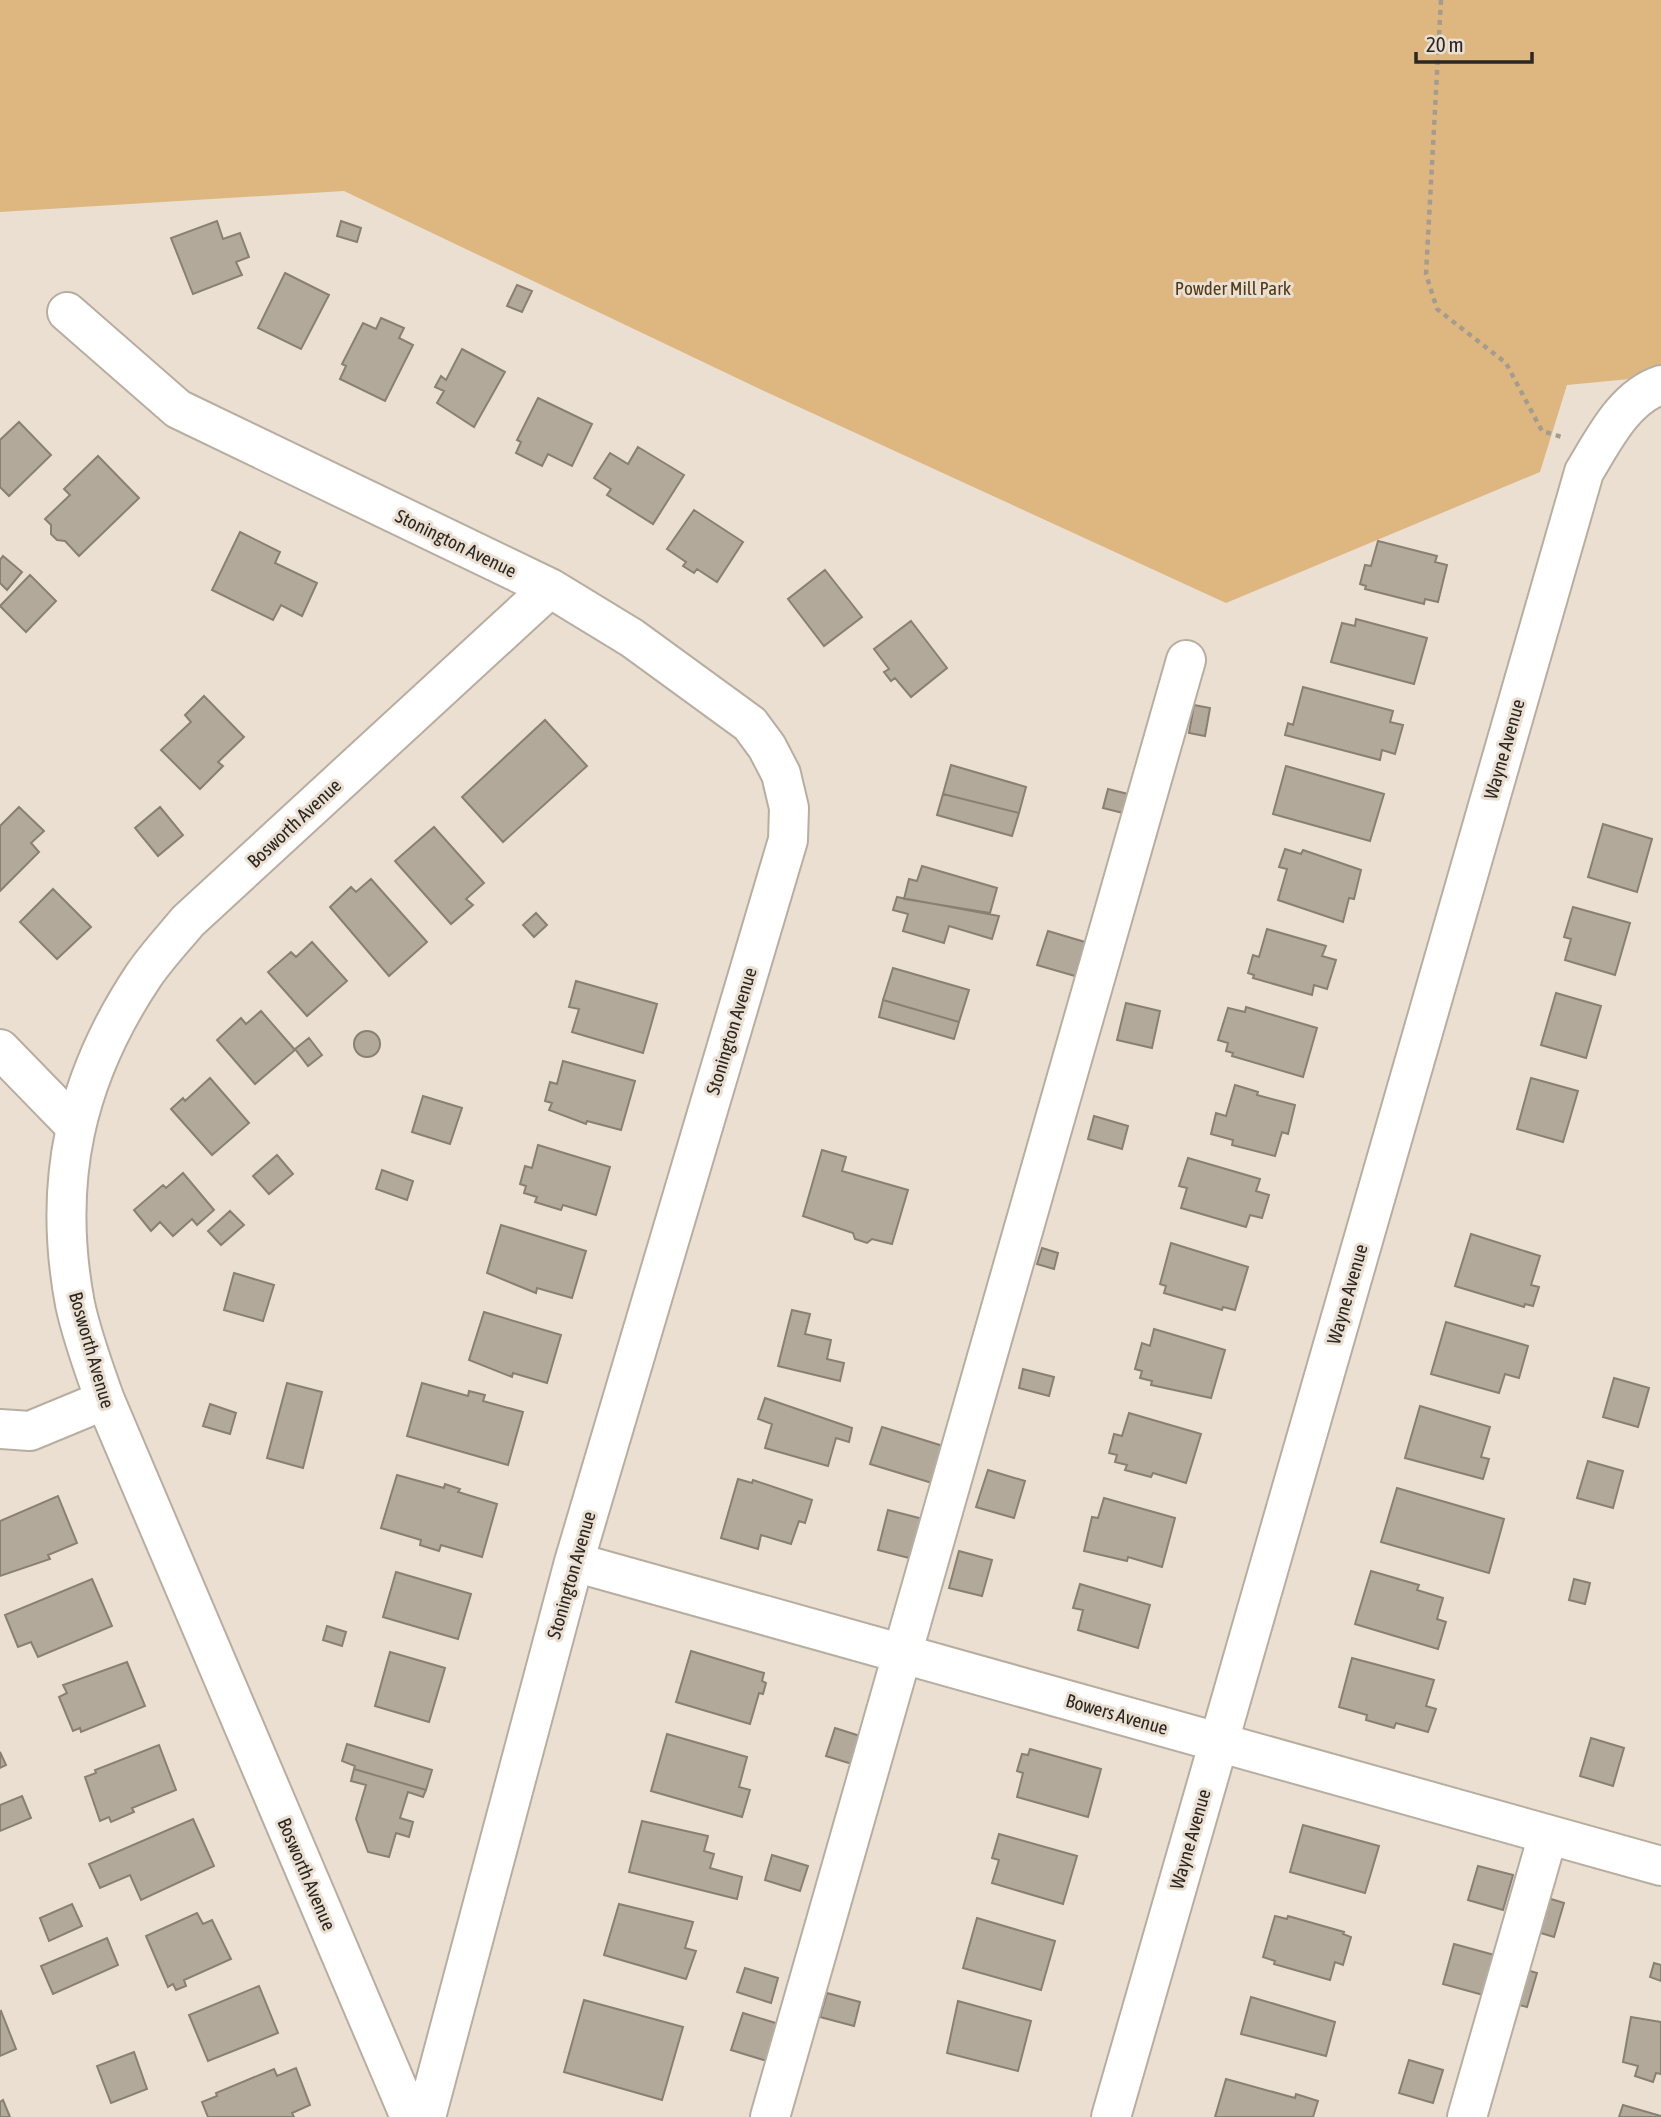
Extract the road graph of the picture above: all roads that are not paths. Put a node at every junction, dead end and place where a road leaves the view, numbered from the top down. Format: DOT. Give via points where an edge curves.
graph roads {
  1 [pos="66,312"];
  2 [pos="1661,385"];
  3 [pos="550,588"];
  4 [pos="1186,660"];
  5 [pos="0,1049"];
  6 [pos="74,1125"];
  7 [pos="105,1400"];
  8 [pos="0,1429"];
  9 [pos="574,1562"];
  10 [pos="902,1654"];
  11 [pos="1218,1742"];
  12 [pos="1548,1835"];
  13 [pos="1661,1866"];
  14 [pos="410,2117"];
  15 [pos="426,2117"];
  16 [pos="770,2117"];
  17 [pos="1111,2117"];
  18 [pos="1467,2117"];
  1 -- 3 [label="street, Stonington Avenue" via="178,409"];
  2 -- 11 [label="street, Wayne Avenue" via="1651,388 1617,419 1584,472"];
  3 -- 6 [label="street, Bosworth Avenue" via="188,921 144,974 101,1050"];
  3 -- 9 [label="street, Stonington Avenue" via="632,638 750,724 781,774 789,808 788,840"];
  4 -- 10 [label="street"];
  5 -- 6 [label="street"];
  6 -- 7 [label="street, Bosworth Avenue" via="66,1185 68,1242 76,1304"];
  7 -- 8 [label="street" via="30,1431"];
  7 -- 14 [label="street, Bosworth Avenue"];
  9 -- 10 [label="street, Bowers Avenue"];
  9 -- 15 [label="street, Stonington Avenue"];
  10 -- 11 [label="street, Bowers Avenue"];
  10 -- 16 [label="street"];
  11 -- 12 [label="street, Bowers Avenue"];
  11 -- 17 [label="street, Wayne Avenue"];
  12 -- 13 [label="street, Bowers Avenue"];
  12 -- 18 [label="street"];
}
